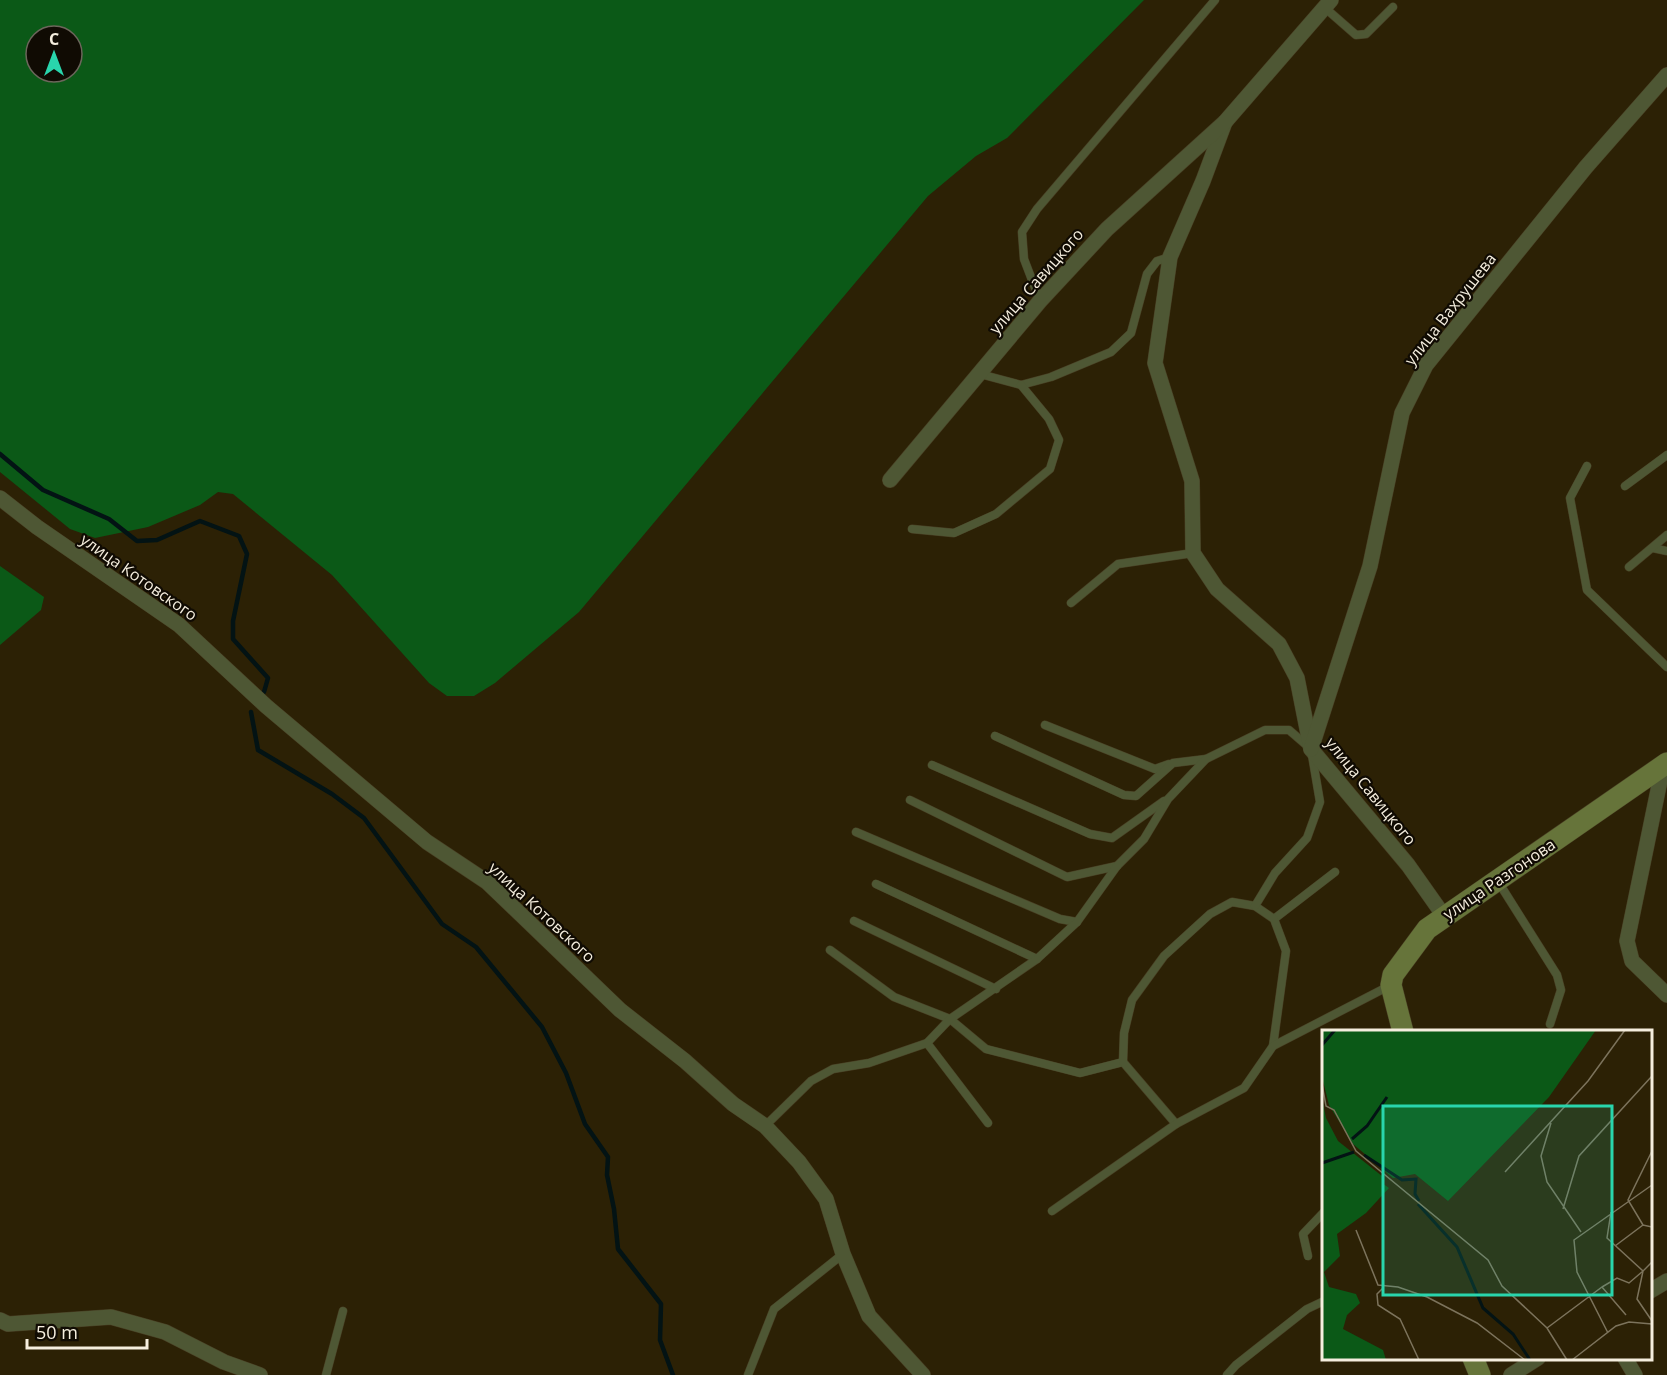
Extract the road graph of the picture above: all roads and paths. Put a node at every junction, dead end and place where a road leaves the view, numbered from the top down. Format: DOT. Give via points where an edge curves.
graph roads {
  1 [pos="1215,0"];
  2 [pos="1328,4"];
  3 [pos="1393,7"];
  4 [pos="1667,75"];
  5 [pos="1225,122"];
  6 [pos="1170,257"];
  7 [pos="1040,301"];
  8 [pos="980,374"];
  9 [pos="1021,385"];
  10 [pos="1667,455"];
  11 [pos="1587,466"];
  12 [pos="890,480"];
  13 [pos="1625,486"];
  14 [pos="0,498"];
  15 [pos="912,530"];
  16 [pos="1667,535"];
  17 [pos="1653,548"];
  18 [pos="1667,551"];
  19 [pos="1193,553"];
  20 [pos="1629,567"];
  21 [pos="1071,603"];
  22 [pos="1667,667"];
  23 [pos="1045,724"];
  24 [pos="995,736"];
  25 [pos="1311,749"];
  26 [pos="1206,759"];
  27 [pos="1173,763"];
  28 [pos="1665,764"];
  29 [pos="932,765"];
  30 [pos="1168,799"];
  31 [pos="910,801"];
  32 [pos="856,832"];
  33 [pos="1117,866"];
  34 [pos="1335,872"];
  35 [pos="1498,881"];
  36 [pos="876,884"];
  37 [pos="1255,906"];
  38 [pos="1444,916"];
  39 [pos="1274,919"];
  40 [pos="854,921"];
  41 [pos="1077,922"];
  42 [pos="830,950"];
  43 [pos="1038,959"];
  44 [pos="1391,985"];
  45 [pos="996,989"];
  46 [pos="1667,995"];
  47 [pos="950,1019"];
  48 [pos="1550,1024"];
  49 [pos="1402,1030"];
  50 [pos="927,1043"];
  51 [pos="1274,1046"];
  52 [pos="1123,1062"];
  53 [pos="988,1123"];
  54 [pos="1176,1124"];
  55 [pos="765,1126"];
  56 [pos="1052,1211"];
  57 [pos="1322,1213"];
  58 [pos="843,1254"];
  59 [pos="1308,1256"];
  60 [pos="1667,1281"];
  61 [pos="1652,1290"];
  62 [pos="1322,1302"];
  63 [pos="343,1311"];
  64 [pos="3,1324"];
  65 [pos="1473,1360"];
  66 [pos="1536,1360"];
  67 [pos="1625,1360"];
  68 [pos="260,1375"];
  69 [pos="326,1375"];
  70 [pos="748,1375"];
  71 [pos="924,1375"];
  72 [pos="1227,1375"];
  73 [pos="1480,1375"];
  74 [pos="1511,1375"];
  75 [pos="1635,1375"];
  1 -- 7 [label="lane" via="1036,209 1022,232 1024,259"];
  2 -- 3 [label="lane" via="1356,35 1366,34"];
  2 -- 5 [label="street, улица Савицкого"];
  4 -- 25 [label="street, улица Вахрушева" via="1586,167 1426,365 1402,413 1370,566"];
  5 -- 6 [label="street, улица Савицкого"];
  5 -- 7 [label="street, улица Савицкого" via="1107,229"];
  6 -- 9 [label="lane" via="1156,261 1147,274 1131,333 1111,352"];
  6 -- 19 [label="street, улица Савицкого" via="1155,363 1192,481"];
  7 -- 8 [label="street, улица Савицкого"];
  8 -- 9 [label="lane"];
  8 -- 12 [label="street, улица Савицкого"];
  9 -- 15 [label="lane" via="1049,419 1059,440 1050,469 996,514 954,533"];
  10 -- 13 [label="lane"];
  11 -- 22 [label="lane" via="1570,498 1587,590"];
  14 -- 55 [label="street, улица Котовского" via="179,625 266,706 427,842 487,882 620,1010"];
  16 -- 17 [label="lane"];
  17 -- 18 [label="lane"];
  17 -- 20 [label="lane"];
  19 -- 21 [label="lane" via="1118,564"];
  19 -- 25 [label="street, улица Савицкого" via="1217,589 1279,644 1297,678"];
  23 -- 27 [label="lane" via="1155,769"];
  24 -- 27 [label="lane" via="1124,795 1136,796"];
  25 -- 26 [label="lane" via="1289,730 1265,730"];
  25 -- 37 [label="lane" via="1320,802 1307,838 1275,873"];
  25 -- 38 [label="street, улица Савицкого" via="1408,865"];
  26 -- 27 [label="lane"];
  26 -- 30 [label="lane"];
  28 -- 35 [label="street, улица Разгонова"];
  28 -- 46 [label="street" via="1628,941 1632,961"];
  29 -- 30 [label="lane" via="1090,834 1112,838"];
  30 -- 33 [label="lane" via="1144,839"];
  31 -- 33 [label="lane" via="1067,878"];
  32 -- 41 [label="lane" via="1060,919"];
  33 -- 41 [label="lane"];
  34 -- 39 [label="lane"];
  35 -- 38 [label="street, улица Разгонова"];
  35 -- 48 [label="lane" via="1557,975 1561,990"];
  36 -- 43 [label="lane"];
  37 -- 39 [label="lane"];
  37 -- 52 [label="lane" via="1232,902 1210,914 1164,956 1132,1000 1124,1033"];
  38 -- 44 [label="street, улица Разгонова" via="1420,938 1393,975"];
  39 -- 51 [label="lane" via="1286,951"];
  40 -- 45 [label="lane"];
  41 -- 43 [label="lane"];
  42 -- 47 [label="lane" via="894,998"];
  43 -- 45 [label="lane"];
  44 -- 49 [label="street"];
  44 -- 51 [label="lane"];
  45 -- 47 [label="lane"];
  47 -- 50 [label="lane"];
  47 -- 52 [label="lane" via="986,1049 1080,1073"];
  50 -- 53 [label="lane"];
  50 -- 55 [label="lane" via="869,1063 833,1069 811,1081"];
  51 -- 54 [label="lane" via="1244,1088"];
  52 -- 54 [label="lane"];
  54 -- 56 [label="lane"];
  55 -- 58 [label="street, улица Котовского" via="799,1162 826,1199"];
  57 -- 59 [label="lane" via="1303,1234"];
  58 -- 70 [label="lane" via="774,1309"];
  58 -- 71 [label="street, улица Котовского" via="869,1316"];
  60 -- 61 [label="street"];
  62 -- 72 [label="lane" via="1307,1309"];
  63 -- 69 [label="lane"];
  64 -- 68 [label="street" via="111,1317 165,1332 224,1362"];
  65 -- 73 [label="street"];
  66 -- 74 [label="street"];
  67 -- 75 [label="street"];
}
